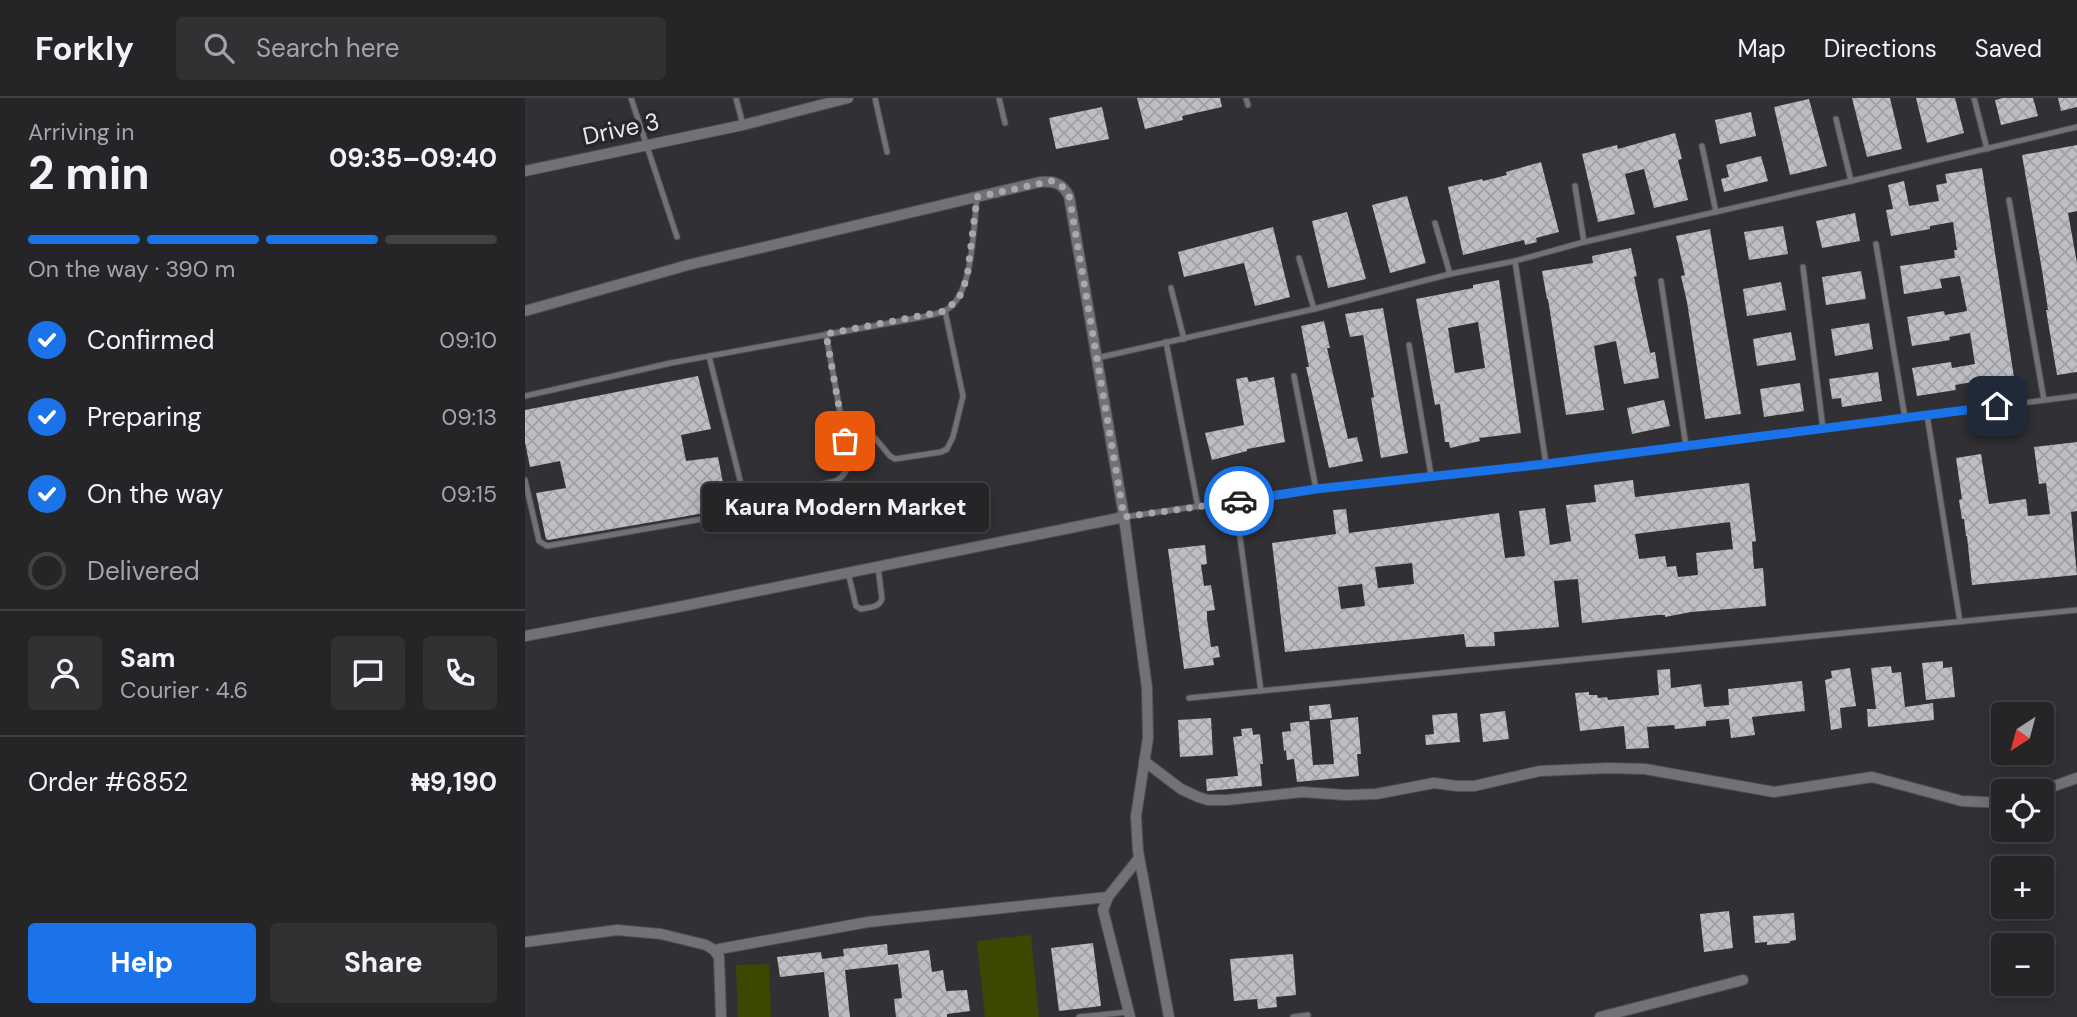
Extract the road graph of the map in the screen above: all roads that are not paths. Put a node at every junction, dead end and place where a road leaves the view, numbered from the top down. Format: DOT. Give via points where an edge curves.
graph roads {
  1 [pos="631,98"];
  2 [pos="736,98"];
  3 [pos="848,98"];
  4 [pos="875,98"];
  5 [pos="999,98"];
  6 [pos="1974,98"];
  7 [pos="1836,119"];
  8 [pos="1005,123"];
  9 [pos="743,125"];
  10 [pos="2077,127"];
  11 [pos="646,145"];
  12 [pos="1702,146"];
  13 [pos="1987,149"];
  14 [pos="887,152"];
  15 [pos="525,171"];
  16 [pos="1851,181"];
  17 [pos="1575,186"];
  18 [pos="977,197"];
  19 [pos="2009,200"];
  20 [pos="1716,212"];
  21 [pos="1435,223"];
  22 [pos="677,237"];
  23 [pos="1584,242"];
  24 [pos="1876,244"];
  25 [pos="1300,258"];
  26 [pos="1515,261"];
  27 [pos="1803,267"];
  28 [pos="1450,274"];
  29 [pos="1661,281"];
  30 [pos="1171,288"];
  31 [pos="1314,309"];
  32 [pos="525,311"];
  33 [pos="945,311"];
  34 [pos="826,334"];
  35 [pos="1184,339"];
  36 [pos="1166,342"];
  37 [pos="1409,345"];
  38 [pos="709,356"];
  39 [pos="1097,358"];
  40 [pos="1294,376"];
  41 [pos="525,396"];
  42 [pos="2077,396"];
  43 [pos="2044,400"];
  44 [pos="1927,415"];
  45 [pos="1905,418"];
  46 [pos="842,421"];
  47 [pos="1823,429"];
  48 [pos="1686,446"];
  49 [pos="1546,464"];
  50 [pos="1431,475"];
  51 [pos="525,480"];
  52 [pos="1316,489"];
  53 [pos="1235,501"];
  54 [pos="743,503"];
  55 [pos="1198,507"];
  56 [pos="1124,517"];
  57 [pos="534,519"];
  58 [pos="525,520"];
  59 [pos="878,566"];
  60 [pos="848,572"];
  61 [pos="2077,610"];
  62 [pos="1959,622"];
  63 [pos="525,636"];
  64 [pos="1261,691"];
  65 [pos="1189,698"];
  66 [pos="1144,761"];
  67 [pos="2077,778"];
  68 [pos="2054,786"];
  69 [pos="1991,802"];
  70 [pos="1139,858"];
  71 [pos="1108,897"];
  72 [pos="525,942"];
  73 [pos="714,950"];
  74 [pos="1742,981"];
  75 [pos="1129,1015"];
  76 [pos="1308,1015"];
  77 [pos="720,1017"];
  78 [pos="1079,1017"];
  79 [pos="1169,1017"];
  80 [pos="1293,1017"];
  81 [pos="1600,1017"];
  1 -- 11 [label="lane"];
  2 -- 9 [label="lane"];
  3 -- 9 [label="street, Drive 3"];
  4 -- 14 [label="lane"];
  5 -- 8 [label="lane"];
  6 -- 13 [label="lane"];
  7 -- 16 [label="lane"];
  9 -- 11 [label="street, Drive 3"];
  10 -- 13 [label="lane"];
  11 -- 15 [label="street, Drive 3"];
  11 -- 22 [label="lane"];
  12 -- 20 [label="lane"];
  13 -- 16 [label="lane"];
  16 -- 20 [label="lane"];
  17 -- 23 [label="lane"];
  18 -- 32 [label="street" via="688,265"];
  18 -- 33 [label="lane" via="967,278 959,298"];
  18 -- 39 [label="street" via="1052,181 1065,189"];
  19 -- 43 [label="lane"];
  20 -- 23 [label="lane"];
  21 -- 28 [label="lane"];
  23 -- 26 [label="lane"];
  24 -- 45 [label="lane"];
  25 -- 31 [label="lane"];
  26 -- 28 [label="lane"];
  26 -- 49 [label="lane"];
  27 -- 47 [label="lane"];
  28 -- 31 [label="lane"];
  29 -- 48 [label="lane"];
  30 -- 35 [label="lane"];
  31 -- 35 [label="lane"];
  33 -- 34 [label="lane"];
  33 -- 46 [label="lane" via="963,396 947,449 898,460 864,425"];
  34 -- 38 [label="lane"];
  34 -- 46 [label="lane"];
  35 -- 36 [label="lane"];
  36 -- 39 [label="lane"];
  36 -- 55 [label="lane"];
  37 -- 50 [label="lane"];
  38 -- 41 [label="lane"];
  38 -- 54 [label="lane"];
  39 -- 56 [label="street"];
  40 -- 52 [label="lane"];
  42 -- 43 [label="lane"];
  43 -- 44 [label="lane"];
  44 -- 45 [label="lane"];
  44 -- 62 [label="lane"];
  45 -- 47 [label="lane"];
  46 -- 54 [label="lane" via="849,461 842,477"];
  47 -- 48 [label="lane"];
  48 -- 49 [label="lane"];
  49 -- 50 [label="lane"];
  50 -- 52 [label="lane"];
  51 -- 57 [label="lane"];
  52 -- 53 [label="lane"];
  53 -- 55 [label="lane"];
  53 -- 64 [label="lane"];
  54 -- 57 [label="lane" via="731,514 552,547 539,541"];
  55 -- 56 [label="lane"];
  56 -- 59 [label="street"];
  56 -- 66 [label="street" via="1147,688"];
  57 -- 58 [label="lane"];
  59 -- 60 [label="street"];
  59 -- 60 [label="lane" via="878,606 856,606"];
  60 -- 63 [label="street"];
  61 -- 62 [label="lane"];
  62 -- 64 [label="lane"];
  64 -- 65 [label="lane"];
  66 -- 69 [label="street" via="1181,789 1208,800 1302,792 1377,794 1434,783 1474,786 1540,771 1608,768 1645,769 1773,792 1872,778 1962,801"];
  66 -- 70 [label="street" via="1136,816"];
  67 -- 68 [label="street"];
  70 -- 71 [label="street"];
  70 -- 79 [label="street"];
  71 -- 73 [label="street" via="868,922"];
  71 -- 75 [label="street" via="1103,910"];
  72 -- 73 [label="street" via="617,930 661,934"];
  73 -- 77 [label="street" via="719,957"];
  74 -- 81 [label="street"];
  75 -- 78 [label="lane"];
  76 -- 80 [label="lane"];
}
